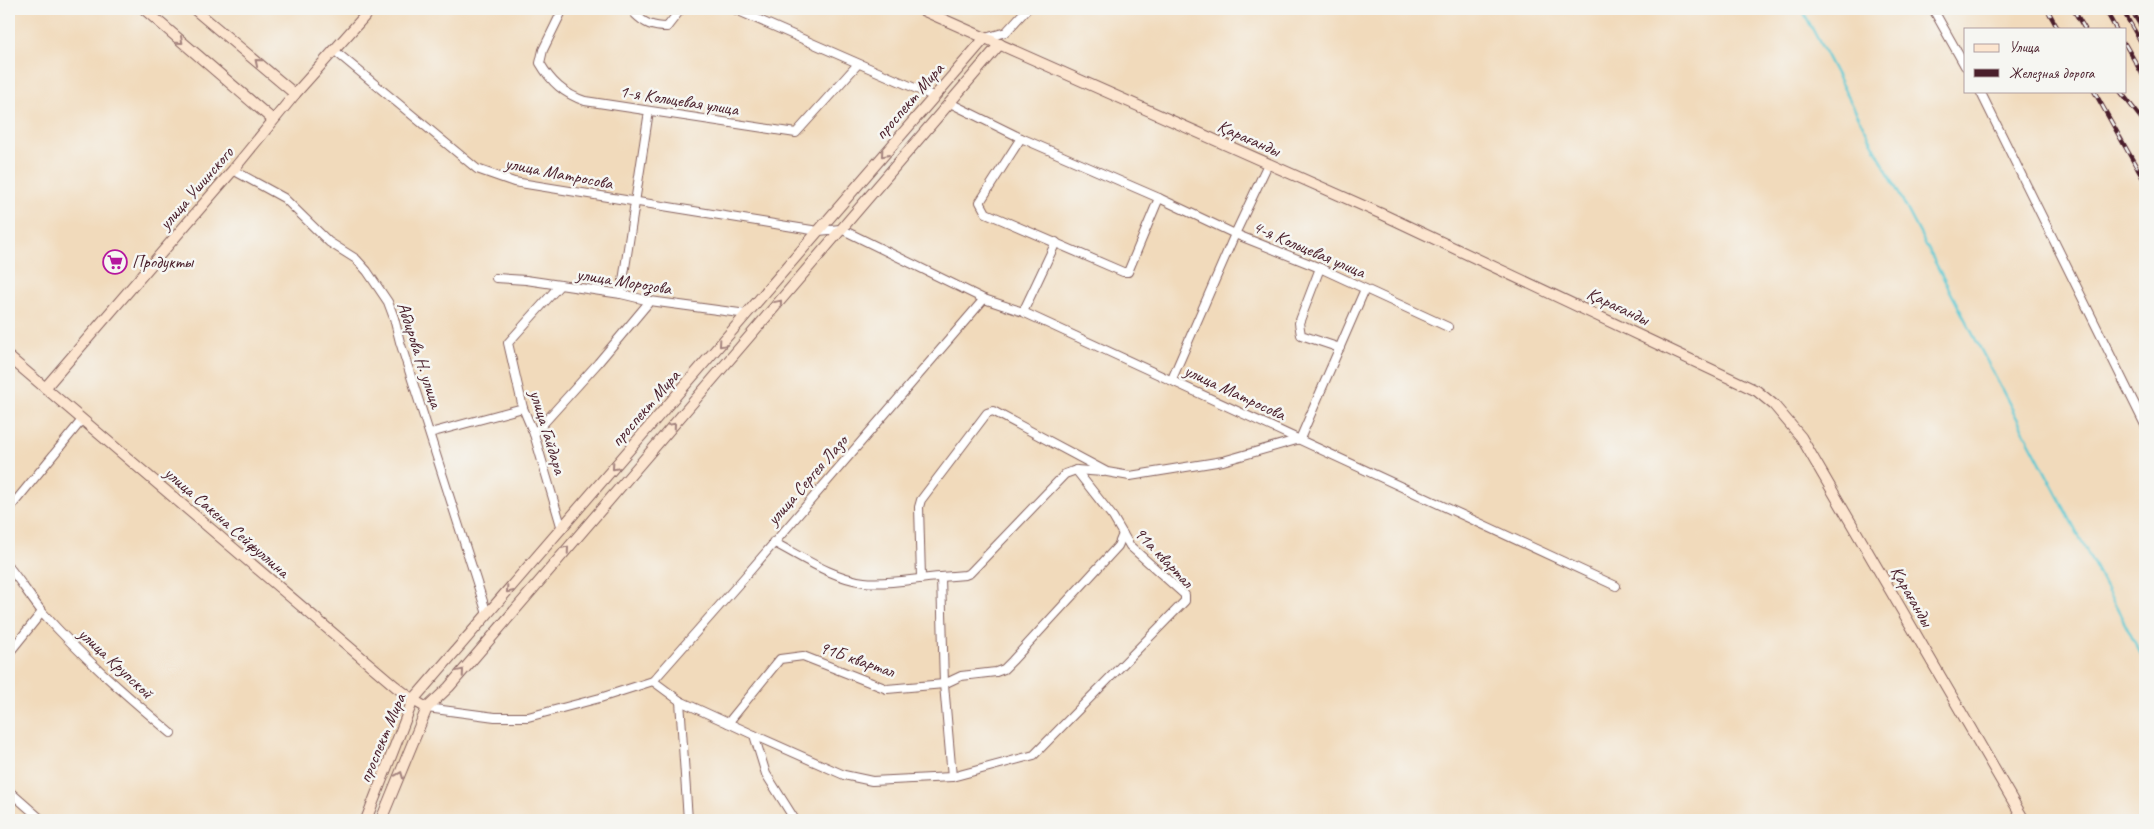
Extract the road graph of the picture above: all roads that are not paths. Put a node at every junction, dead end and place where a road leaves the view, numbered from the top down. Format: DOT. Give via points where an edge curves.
graph roads {
  1 [pos="144,9"];
  2 [pos="194,9"];
  3 [pos="371,9"];
  4 [pos="563,9"];
  5 [pos="634,9"];
  6 [pos="681,9"];
  7 [pos="734,9"];
  8 [pos="920,9"];
  9 [pos="1027,9"];
  10 [pos="1933,9"];
  11 [pos="1006,32"];
  12 [pos="985,38"];
  13 [pos="1000,44"];
  14 [pos="335,51"];
  15 [pos="858,64"];
  16 [pos="1964,64"];
  17 [pos="1980,92"];
  18 [pos="295,94"];
  19 [pos="933,96"];
  20 [pos="950,103"];
  21 [pos="650,111"];
  22 [pos="273,120"];
  23 [pos="1021,138"];
  24 [pos="1268,164"];
  25 [pos="233,170"];
  26 [pos="1159,198"];
  27 [pos="635,203"];
  28 [pos="841,229"];
  29 [pos="818,231"];
  30 [pos="1235,234"];
  31 [pos="1056,242"];
  32 [pos="1320,268"];
  33 [pos="496,278"];
  34 [pos="560,285"];
  35 [pos="1365,289"];
  36 [pos="621,294"];
  37 [pos="984,299"];
  38 [pos="650,301"];
  39 [pos="1024,312"];
  40 [pos="747,314"];
  41 [pos="1448,327"];
  42 [pos="1340,348"];
  43 [pos="9,357"];
  44 [pos="1172,379"];
  45 [pos="45,388"];
  46 [pos="524,408"];
  47 [pos="82,420"];
  48 [pos="2145,425"];
  49 [pos="430,433"];
  50 [pos="534,434"];
  51 [pos="1300,439"];
  52 [pos="1076,470"];
  53 [pos="1107,472"];
  54 [pos="9,509"];
  55 [pos="562,529"];
  56 [pos="1123,534"];
  57 [pos="773,542"];
  58 [pos="9,567"];
  59 [pos="921,577"];
  60 [pos="941,577"];
  61 [pos="1616,586"];
  62 [pos="42,612"];
  63 [pos="487,614"];
  64 [pos="9,653"];
  65 [pos="653,681"];
  66 [pos="944,684"];
  67 [pos="413,700"];
  68 [pos="680,701"];
  69 [pos="428,708"];
  70 [pos="728,723"];
  71 [pos="171,733"];
  72 [pos="754,735"];
  73 [pos="952,778"];
  74 [pos="9,791"];
  75 [pos="42,820"];
  76 [pos="366,820"];
  77 [pos="381,820"];
  78 [pos="688,820"];
  79 [pos="795,820"];
  80 [pos="2024,820"];
  1 -- 22 [label="main road, one-way"];
  18 -- 2 [label="main road, one-way"];
  3 -- 14 [label="main road, улица Ушинского"];
  4 -- 21 [label="street, 1-я Кольцевая улица" via="543,50 540,63 547,76 569,96"];
  5 -- 6 [label="street" via="642,21 654,27 667,27"];
  7 -- 15 [label="street"];
  8 -- 12 [label="main road, Қарағанды"];
  9 -- 11 [label="street"];
  10 -- 16 [label="street"];
  11 -- 12 [label="street"];
  11 -- 13 [label="street"];
  12 -- 13 [label="main road, Қарағанды"];
  12 -- 19 [label="main road, проспект Мира"];
  13 -- 20 [label="main road, проспект Мира"];
  13 -- 24 [label="main road, Қарағанды"];
  14 -- 18 [label="main road, улица Ушинского"];
  14 -- 27 [label="street, улица Матросова" via="477,169 514,182"];
  15 -- 19 [label="street"];
  15 -- 21 [label="street, 1-я Кольцевая улица" via="796,133"];
  17 -- 48 [label="street"];
  18 -- 22 [label="main road, улица Ушинского"];
  19 -- 29 [label="main road, проспект Мира, one-way"];
  20 -- 23 [label="street, 4-я Кольцевая улица"];
  20 -- 28 [label="main road, проспект Мира"];
  21 -- 27 [label="street"];
  22 -- 25 [label="main road, улица Ушинского"];
  23 -- 26 [label="street, 4-я Кольцевая улица"];
  23 -- 31 [label="street" via="980,202 986,213"];
  24 -- 30 [label="street"];
  24 -- 80 [label="main road, Қарағанды" via="1743,383 1774,405 1801,437"];
  25 -- 45 [label="main road, улица Ушинского"];
  25 -- 49 [label="street, Абдирова Н. улица" via="284,198 329,242 367,270 388,302"];
  26 -- 30 [label="street, 4-я Кольцевая улица"];
  26 -- 31 [label="street" via="1128,272"];
  27 -- 29 [label="street, улица Матросова"];
  27 -- 36 [label="street"];
  28 -- 29 [label="street, улица Матросова"];
  28 -- 37 [label="street, улица Матросова"];
  69 -- 28 [label="main road, проспект Мира, one-way"];
  29 -- 40 [label="main road, проспект Мира"];
  30 -- 32 [label="street, 4-я Кольцевая улица"];
  30 -- 44 [label="street"];
  31 -- 39 [label="street"];
  32 -- 35 [label="street, 4-я Кольцевая улица"];
  32 -- 42 [label="street" via="1298,330 1301,336"];
  33 -- 34 [label="street, улица Морозова"];
  34 -- 36 [label="street, улица Морозова"];
  34 -- 46 [label="street, улица Гайдара" via="508,343"];
  35 -- 41 [label="street, 4-я Кольцевая улица"];
  35 -- 42 [label="street"];
  36 -- 38 [label="street, улица Морозова"];
  37 -- 39 [label="street, улица Матросова"];
  37 -- 57 [label="street, улица Сергея Лазо"];
  38 -- 40 [label="street, улица Морозова"];
  38 -- 50 [label="street"];
  39 -- 44 [label="street, улица Матросова"];
  40 -- 55 [label="main road, проспект Мира, one-way"];
  42 -- 51 [label="street"];
  43 -- 45 [label="main road, улица Сакена Сейфуллина"];
  44 -- 51 [label="street, улица Матросова"];
  45 -- 47 [label="main road, улица Сакена Сейфуллина"];
  46 -- 49 [label="street"];
  46 -- 50 [label="street, улица Гайдара"];
  47 -- 54 [label="street"];
  47 -- 67 [label="main road, улица Сакена Сейфуллина"];
  49 -- 63 [label="street, Абдирова Н. улица"];
  50 -- 55 [label="street, улица Гайдара"];
  51 -- 53 [label="street" via="1223,461 1171,470 1130,476"];
  51 -- 61 [label="street, улица Матросова"];
  52 -- 53 [label="street"];
  52 -- 56 [label="street" via="1105,505"];
  52 -- 60 [label="street" via="1065,474 970,573"];
  53 -- 59 [label="street" via="993,412 987,413 921,500"];
  55 -- 63 [label="main road, проспект Мира, one-way"];
  56 -- 66 [label="street, 91а квартал" via="1118,546 1004,669 961,676"];
  56 -- 73 [label="street, 91а квартал" via="1141,558 1185,595 1185,601 1034,755"];
  57 -- 59 [label="street" via="850,579 874,582"];
  57 -- 65 [label="street, улица Сергея Лазо"];
  58 -- 62 [label="street, улица Крупской"];
  59 -- 60 [label="street"];
  60 -- 66 [label="street"];
  62 -- 64 [label="street"];
  62 -- 71 [label="street, улица Крупской" via="82,655"];
  63 -- 67 [label="main road, проспект Мира"];
  65 -- 68 [label="street"];
  65 -- 69 [label="street" via="528,717 495,717"];
  66 -- 70 [label="street, 91Б квартал" via="888,690 804,656 780,659"];
  66 -- 73 [label="street"];
  67 -- 69 [label="main road, улица Сакена Сейфуллина"];
  67 -- 76 [label="main road, проспект Мира"];
  68 -- 70 [label="street"];
  68 -- 78 [label="street"];
  77 -- 69 [label="main road, проспект Мира, one-way"];
  70 -- 72 [label="street"];
  72 -- 73 [label="street" via="853,777 872,781"];
  72 -- 79 [label="street" via="766,774"];
  74 -- 75 [label="street"];
}
